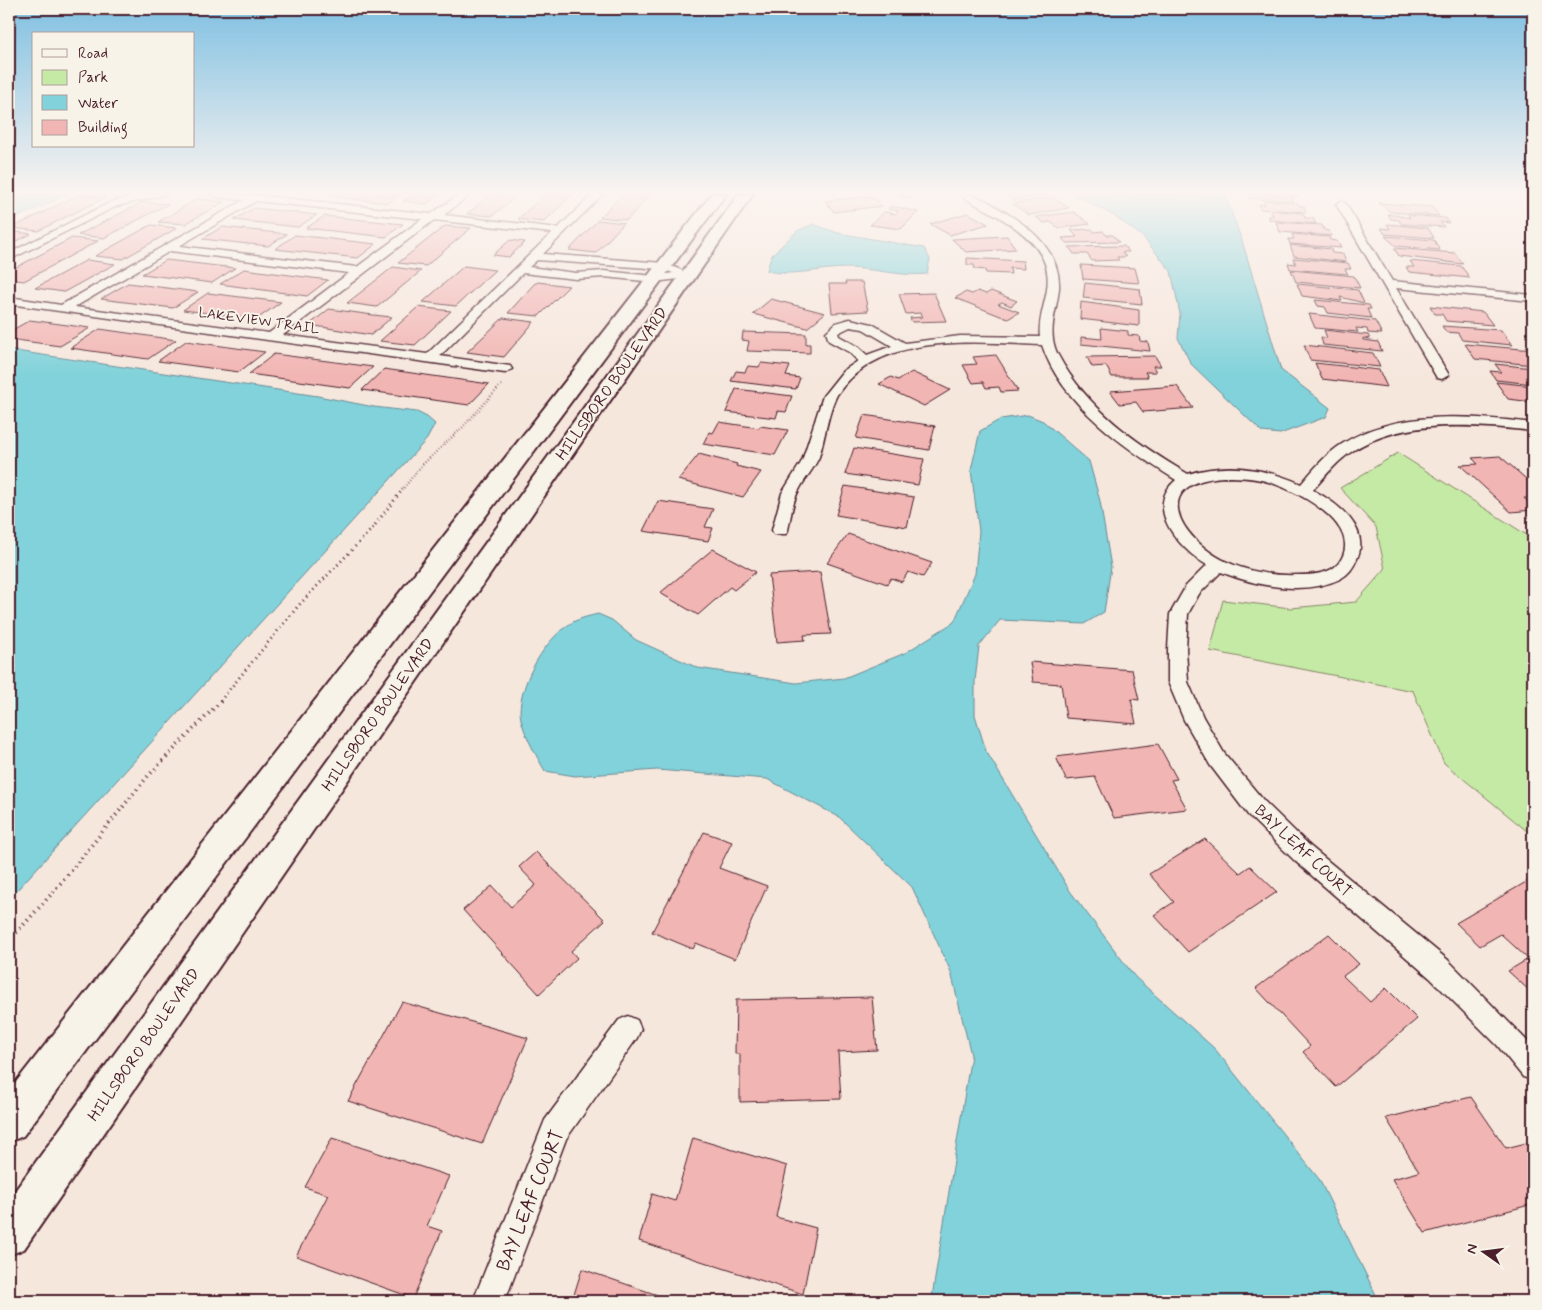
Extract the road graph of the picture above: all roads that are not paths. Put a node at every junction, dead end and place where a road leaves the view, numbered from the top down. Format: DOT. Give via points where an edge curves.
graph roads {
  1 [pos="157,255"];
  2 [pos="228,255"];
  3 [pos="381,255"];
  4 [pos="679,255"];
  5 [pos="686,255"];
  6 [pos="1045,255"];
  7 [pos="1371,255"];
  8 [pos="535,257"];
  9 [pos="568,261"];
  10 [pos="522,270"];
  11 [pos="360,271"];
  12 [pos="668,273"];
  13 [pos="556,274"];
  14 [pos="1388,284"];
  15 [pos="1533,298"];
  16 [pos="9,301"];
  17 [pos="64,308"];
  18 [pos="272,337"];
  19 [pos="1047,341"];
  20 [pos="902,346"];
  21 [pos="430,359"];
  22 [pos="866,361"];
  23 [pos="505,369"];
  24 [pos="1442,375"];
  25 [pos="1533,427"];
  26 [pos="1186,480"];
  27 [pos="1304,490"];
  28 [pos="780,530"];
  29 [pos="1218,565"];
  30 [pos="628,1029"];
  31 [pos="1533,1066"];
  32 [pos="9,1122"];
  33 [pos="9,1234"];
  34 [pos="489,1301"];
  1 -- 17 [label="street"];
  2 -- 11 [label="street"];
  3 -- 11 [label="street"];
  4 -- 12 [label="street, HILLSBORO BOULEVARD"];
  5 -- 12 [label="street, HILLSBORO BOULEVARD"];
  6 -- 19 [label="street" via="1054,275 1045,323"];
  7 -- 14 [label="street"];
  8 -- 9 [label="street"];
  8 -- 10 [label="street"];
  9 -- 12 [label="street"];
  9 -- 13 [label="street"];
  10 -- 13 [label="street"];
  10 -- 21 [label="street"];
  11 -- 18 [label="street"];
  12 -- 13 [label="street"];
  12 -- 32 [label="street, HILLSBORO BOULEVARD"];
  12 -- 33 [label="street, HILLSBORO BOULEVARD"];
  14 -- 15 [label="street"];
  14 -- 24 [label="street"];
  16 -- 17 [label="street, LAKEVIEW TRAIL"];
  17 -- 18 [label="street, LAKEVIEW TRAIL"];
  18 -- 21 [label="street, LAKEVIEW TRAIL"];
  19 -- 20 [label="street" via="970,339"];
  19 -- 26 [label="street" via="1056,362 1090,410 1138,450"];
  20 -- 22 [label="street"];
  20 -- 22 [label="street" via="868,325 848,322 838,326 832,332 833,338"];
  21 -- 23 [label="street, LAKEVIEW TRAIL"];
  22 -- 28 [label="street" via="847,375 830,396 807,467 788,495"];
  25 -- 27 [label="street" via="1439,423 1402,427 1372,435 1349,447"];
  26 -- 27 [label="street" via="1214,473 1244,473 1270,477"];
  26 -- 29 [label="street" via="1170,498 1174,523 1194,547"];
  27 -- 29 [label="street" via="1338,514 1349,528 1354,544 1353,556 1345,568 1315,581 1290,582 1266,580"];
  29 -- 31 [label="street, BAY LEAF COURT" via="1192,590 1179,614 1177,649 1178,682 1194,720 1217,759 1256,808 1439,969"];
  30 -- 34 [label="street, BAY LEAF COURT" via="555,1130"];
}
